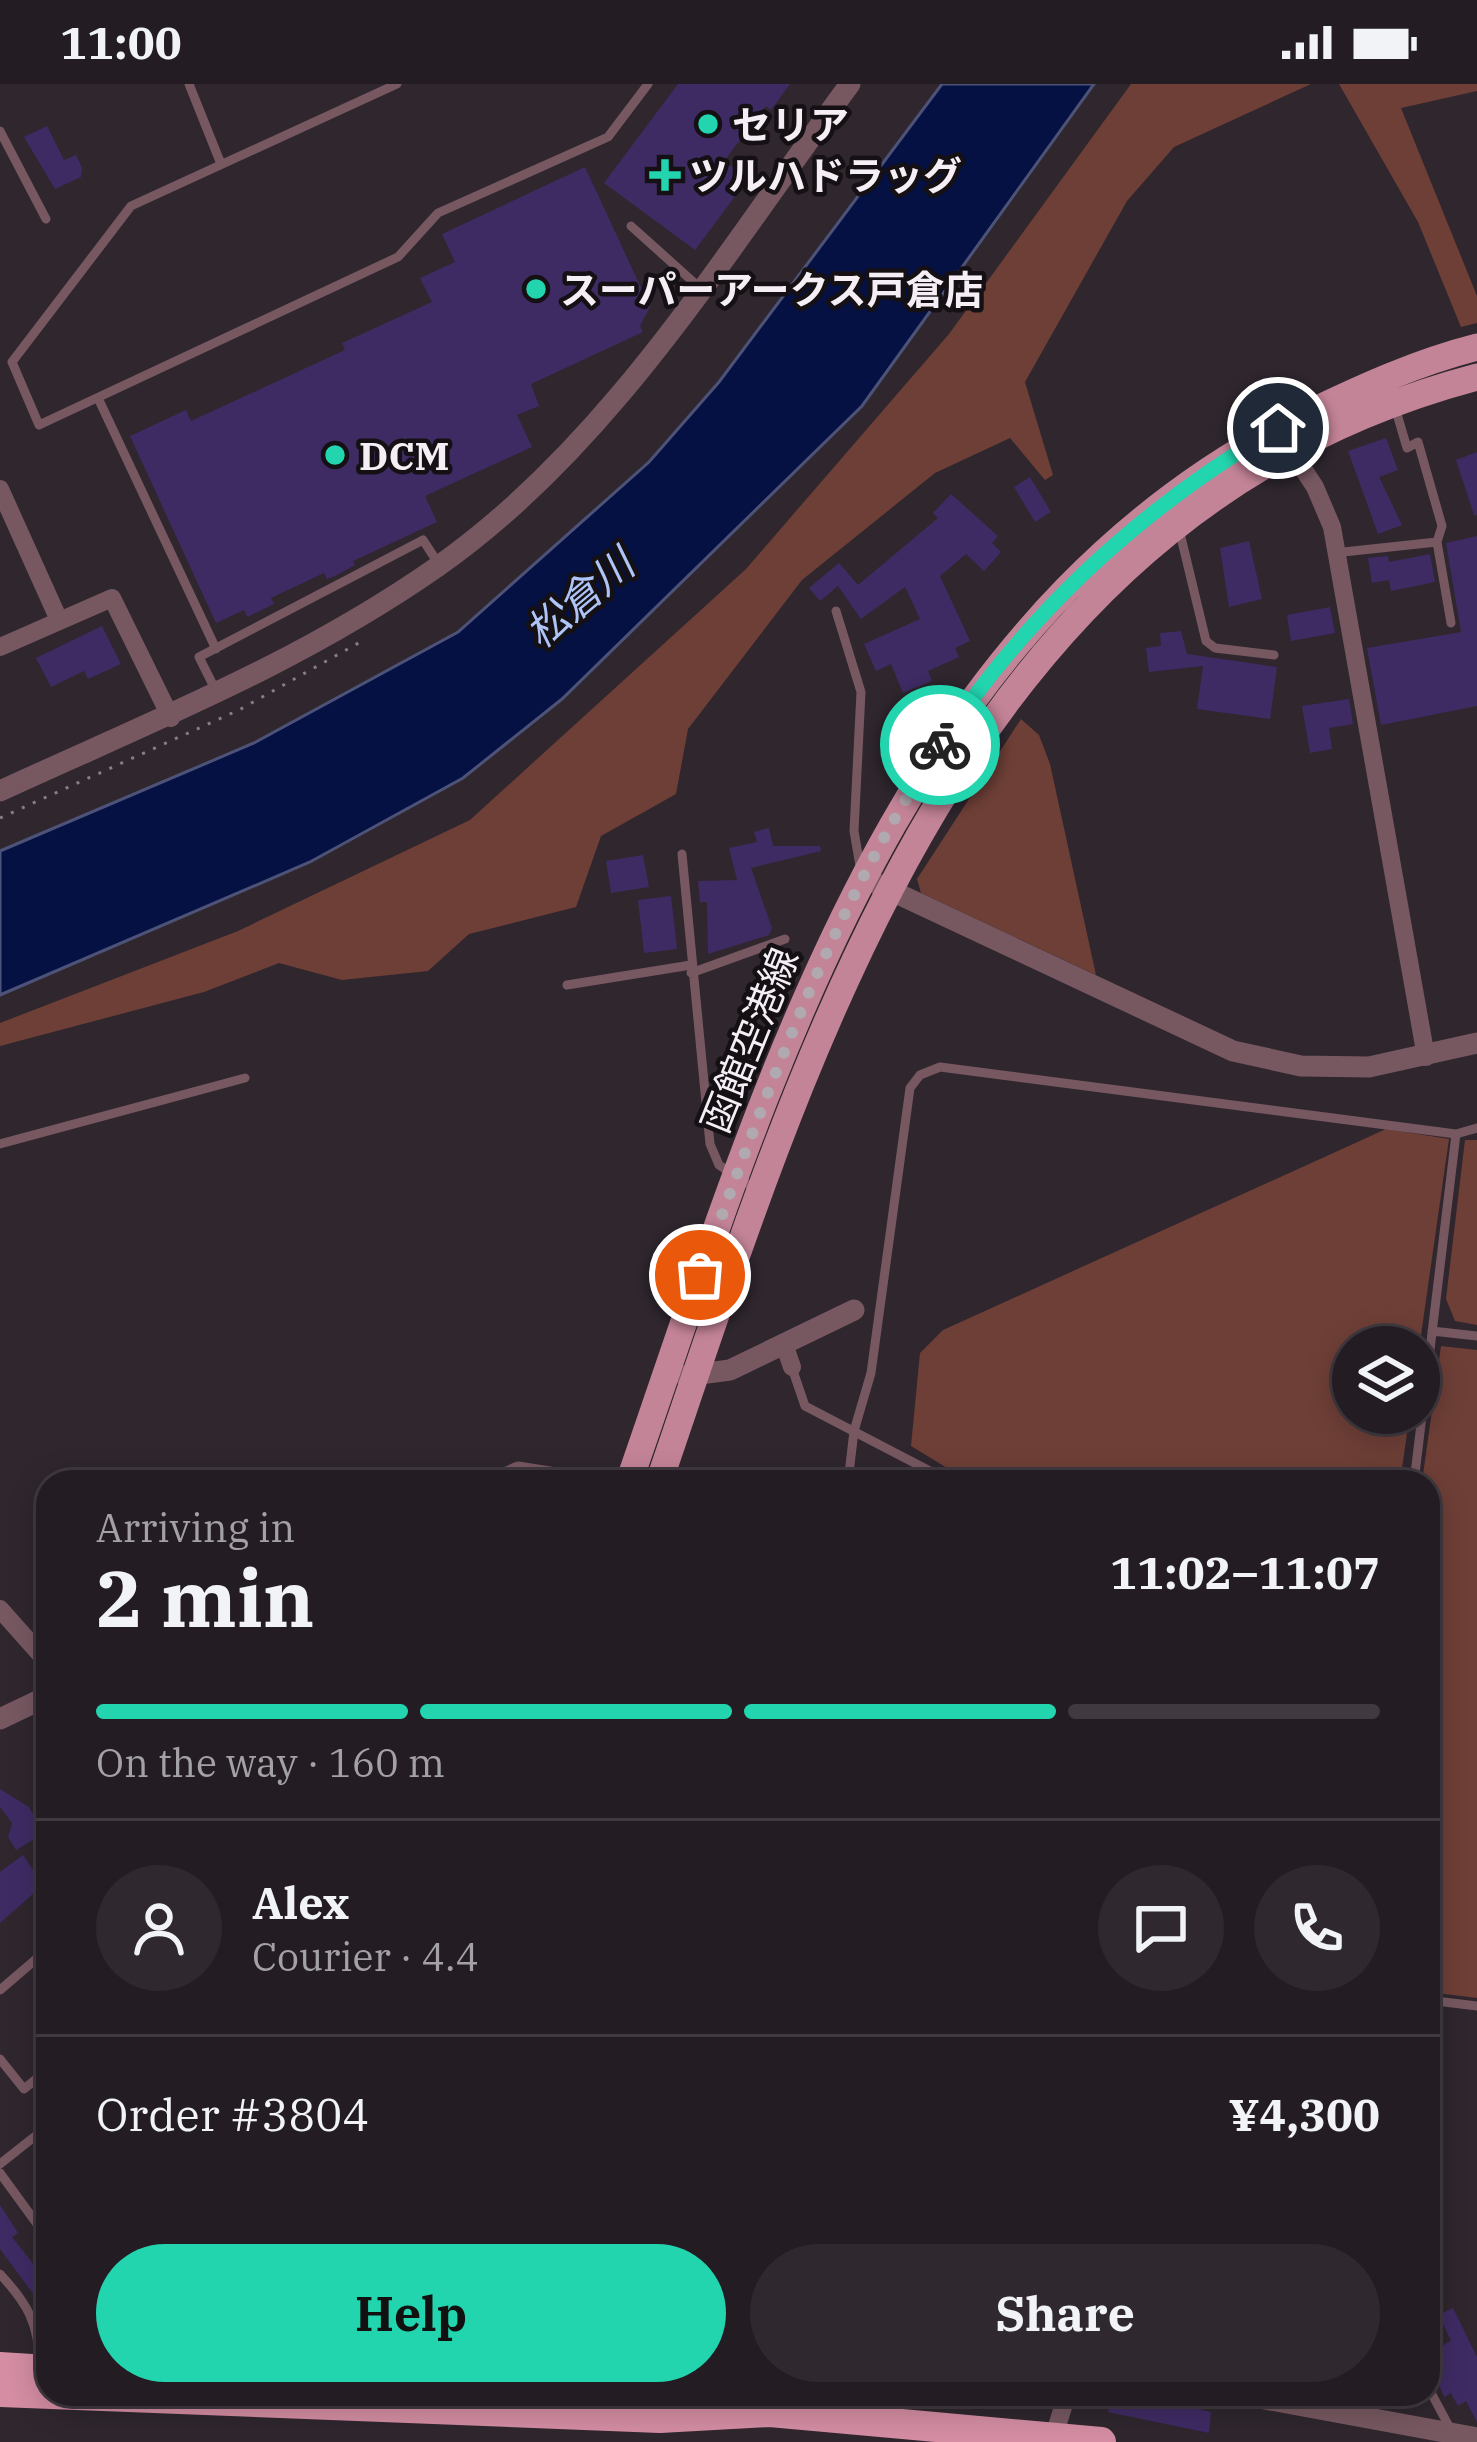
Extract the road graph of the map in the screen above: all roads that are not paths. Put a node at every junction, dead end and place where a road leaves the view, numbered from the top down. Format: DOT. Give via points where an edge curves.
graph roads {
  1 [pos="189,84"];
  2 [pos="398,84"];
  3 [pos="648,84"];
  4 [pos="850,84"];
  5 [pos="0,131"];
  6 [pos="221,164"];
  7 [pos="46,219"];
  8 [pos="632,226"];
  9 [pos="700,288"];
  10 [pos="1477,347"];
  11 [pos="1477,377"];
  12 [pos="98,398"];
  13 [pos="1394,404"];
  14 [pos="1284,440"];
  15 [pos="0,489"];
  16 [pos="1173,512"];
  17 [pos="1437,542"];
  18 [pos="1334,553"];
  19 [pos="439,565"];
  20 [pos="836,611"];
  21 [pos="59,620"];
  22 [pos="1451,622"];
  23 [pos="0,647"];
  24 [pos="216,649"];
  25 [pos="1274,655"];
  26 [pos="219,696"];
  27 [pos="170,718"];
  28 [pos="0,791"];
  29 [pos="682,854"];
  30 [pos="874,884"];
  31 [pos="785,940"];
  32 [pos="691,969"];
  33 [pos="567,985"];
  34 [pos="1477,1043"];
  35 [pos="1426,1058"];
  36 [pos="245,1078"];
  37 [pos="1477,1128"];
  38 [pos="1456,1134"];
  39 [pos="0,1144"];
  40 [pos="747,1185"];
  41 [pos="854,1310"];
  42 [pos="1433,1326"];
  43 [pos="1440,1332"];
  44 [pos="1477,1336"];
  45 [pos="784,1344"];
  46 [pos="792,1367"];
  47 [pos="681,1375"];
  48 [pos="854,1431"];
  49 [pos="1420,1434"];
  50 [pos="635,1470"];
  51 [pos="661,1470"];
  52 [pos="849,1470"];
  53 [pos="928,1470"];
  54 [pos="1415,1470"];
  55 [pos="0,1609"];
  56 [pos="36,1650"];
  57 [pos="36,1702"];
  58 [pos="0,1719"];
  59 [pos="36,1963"];
  60 [pos="0,1990"];
  61 [pos="1440,2001"];
  62 [pos="1477,2006"];
  63 [pos="0,2059"];
  64 [pos="36,2082"];
  65 [pos="36,2137"];
  66 [pos="0,2169"];
  67 [pos="36,2222"];
  68 [pos="0,2274"];
  69 [pos="36,2322"];
  70 [pos="0,2367"];
  71 [pos="36,2369"];
  72 [pos="0,2392"];
  73 [pos="36,2393"];
  74 [pos="474,2406"];
  75 [pos="735,2406"];
  76 [pos="1063,2406"];
  77 [pos="1330,2406"];
  78 [pos="1438,2406"];
  79 [pos="770,2412"];
  80 [pos="1454,2435"];
  81 [pos="1054,2436"];
  82 [pos="1477,2438"];
  83 [pos="1101,2442"];
  1 -- 6 [label="lane"];
  2 -- 6 [label="lane"];
  3 -- 12 [label="lane" via="608,137 438,213 398,257"];
  4 -- 9 [label="street"];
  5 -- 7 [label="lane"];
  6 -- 12 [label="lane" via="131,206 12,362 39,425"];
  8 -- 9 [label="lane"];
  9 -- 19 [label="street" via="584,432"];
  10 -- 14 [label="main road, 函館空港線" via="1393,374"];
  11 -- 13 [label="main road, 函館空港線"];
  12 -- 24 [label="lane"];
  13 -- 14 [label="main road, 函館空港線"];
  13 -- 17 [label="lane" via="1407,448 1418,442 1442,526"];
  14 -- 16 [label="main road, 函館空港線"];
  14 -- 18 [label="street" via="1323,503"];
  15 -- 21 [label="street"];
  16 -- 25 [label="lane" via="1206,640"];
  16 -- 30 [label="main road, 函館空港線" via="995,713"];
  17 -- 18 [label="lane"];
  17 -- 22 [label="lane"];
  18 -- 35 [label="street"];
  19 -- 24 [label="lane" via="423,540"];
  19 -- 26 [label="street" via="295,658"];
  20 -- 30 [label="lane" via="862,692 854,831"];
  21 -- 23 [label="street"];
  21 -- 27 [label="street" via="112,598"];
  24 -- 26 [label="lane" via="199,657"];
  26 -- 27 [label="street"];
  27 -- 28 [label="street"];
  29 -- 32 [label="lane"];
  30 -- 35 [label="street" via="1233,1052 1335,1068"];
  30 -- 40 [label="main road, 函館空港線" via="819,1036"];
  31 -- 32 [label="lane"];
  32 -- 33 [label="lane"];
  32 -- 40 [label="lane" via="710,1144 719,1165"];
  34 -- 35 [label="street"];
  36 -- 39 [label="lane"];
  37 -- 38 [label="lane"];
  38 -- 42 [label="lane"];
  38 -- 48 [label="lane" via="940,1067 920,1075 910,1088 871,1372"];
  40 -- 47 [label="main road, 函館空港線"];
  41 -- 45 [label="street"];
  43 -- 44 [label="lane"];
  45 -- 46 [label="street"];
  45 -- 47 [label="street" via="730,1370"];
  46 -- 48 [label="lane" via="806,1406"];
  47 -- 50 [label="main road, 函館空港線"];
  47 -- 51 [label="main road, 函館空港線"];
  48 -- 52 [label="lane"];
  48 -- 53 [label="lane"];
  49 -- 54 [label="lane"];
  55 -- 56 [label="street"];
  57 -- 58 [label="street"];
  59 -- 60 [label="lane"];
  61 -- 62 [label="lane"];
  63 -- 64 [label="lane" via="24,2089"];
  65 -- 66 [label="lane"];
  66 -- 67 [label="lane"];
  68 -- 69 [label="lane"];
  70 -- 71 [label="highway"];
  72 -- 73 [label="highway"];
  74 -- 79 [label="highway" via="608,2425"];
  75 -- 79 [label="highway"];
  76 -- 81 [label="street"];
  77 -- 80 [label="street"];
  78 -- 80 [label="lane"];
  79 -- 81 [label="highway"];
  80 -- 82 [label="street"];
  81 -- 83 [label="highway"];
}
